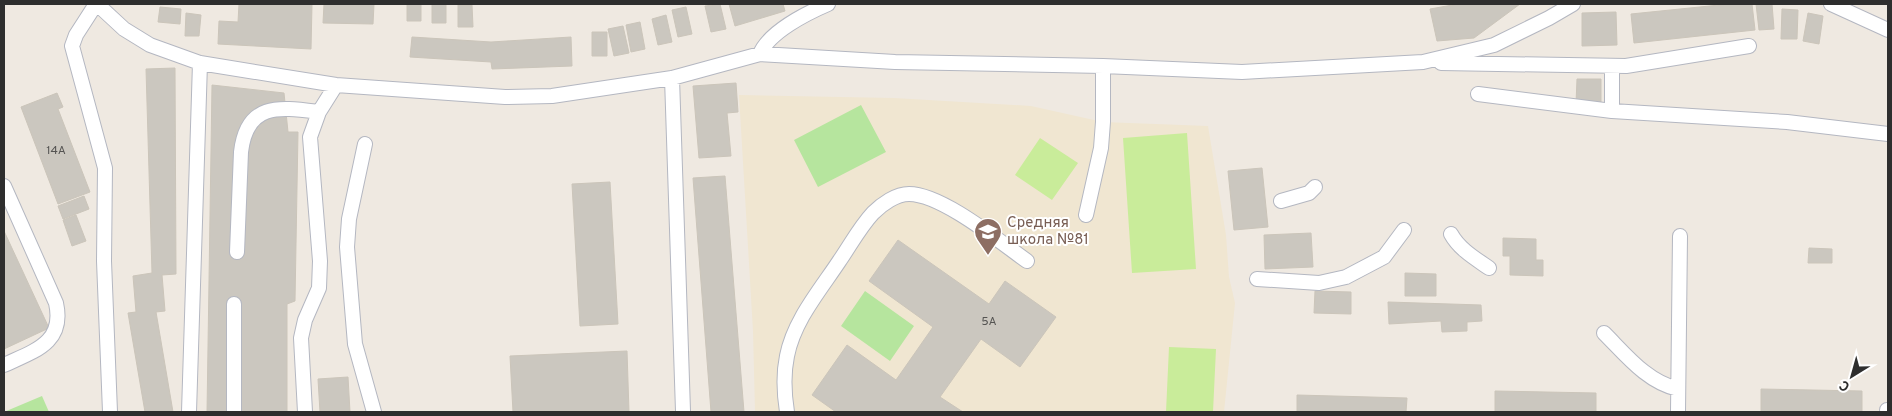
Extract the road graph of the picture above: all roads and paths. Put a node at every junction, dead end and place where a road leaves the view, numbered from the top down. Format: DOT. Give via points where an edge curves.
graph roads {
  1 [pos="97,4"];
  2 [pos="828,4"];
  3 [pos="1573,4"];
  4 [pos="1831,4"];
  5 [pos="1888,30"];
  6 [pos="1749,46"];
  7 [pos="760,54"];
  8 [pos="1423,62"];
  9 [pos="200,63"];
  10 [pos="1103,66"];
  11 [pos="1612,67"];
  12 [pos="672,78"];
  13 [pos="336,85"];
  14 [pos="1478,94"];
  15 [pos="1612,111"];
  16 [pos="319,112"];
  17 [pos="1888,134"];
  18 [pos="365,144"];
  19 [pos="4,186"];
  20 [pos="1315,187"];
  21 [pos="1281,201"];
  22 [pos="1086,215"];
  23 [pos="1404,230"];
  24 [pos="1451,234"];
  25 [pos="1680,236"];
  26 [pos="237,252"];
  27 [pos="1027,261"];
  28 [pos="1489,268"];
  29 [pos="1258,279"];
  30 [pos="234,304"];
  31 [pos="1604,333"];
  32 [pos="4,365"];
  33 [pos="1678,389"];
  34 [pos="683,411"];
  35 [pos="110,412"];
  36 [pos="190,412"];
  37 [pos="234,412"];
  38 [pos="305,412"];
  39 [pos="374,412"];
  40 [pos="787,412"];
  41 [pos="1678,412"];
  1 -- 9 [label="lane" via="124,29 150,45"];
  1 -- 35 [label="lane" via="72,46 104,168"];
  2 -- 7 [label="lane" via="801,16 763,46"];
  3 -- 8 [label="lane" via="1494,45"];
  4 -- 5 [label="lane"];
  6 -- 11 [label="lane"];
  7 -- 10 [label="lane" via="894,62"];
  7 -- 12 [label="lane"];
  8 -- 10 [label="lane" via="1242,72"];
  8 -- 11 [label="lane"];
  9 -- 13 [label="lane"];
  9 -- 36 [label="lane"];
  10 -- 22 [label="lane" via="1102,130"];
  11 -- 15 [label="lane"];
  12 -- 13 [label="lane" via="552,96"];
  12 -- 34 [label="lane"];
  13 -- 16 [label="lane"];
  14 -- 15 [label="lane"];
  15 -- 17 [label="lane" via="1787,122"];
  16 -- 26 [label="lane" via="284,107 268,110 251,122 243,138 241,152"];
  16 -- 38 [label="lane" via="310,137 320,261 319,288 305,320 302,338"];
  18 -- 39 [label="lane" via="349,219 347,247 355,344"];
  19 -- 32 [label="lane" via="59,316 51,339 42,348"];
  20 -- 21 [label="lane" via="1309,193"];
  23 -- 29 [label="lane" via="1384,257 1346,277 1318,283"];
  24 -- 28 [label="lane"];
  25 -- 33 [label="lane"];
  27 -- 40 [label="lane" via="951,208 909,194 892,198 859,232 803,316 787,355 784,386"];
  30 -- 37 [label="lane"];
  31 -- 33 [label="lane" via="1648,375"];
  33 -- 41 [label="lane"];
}
